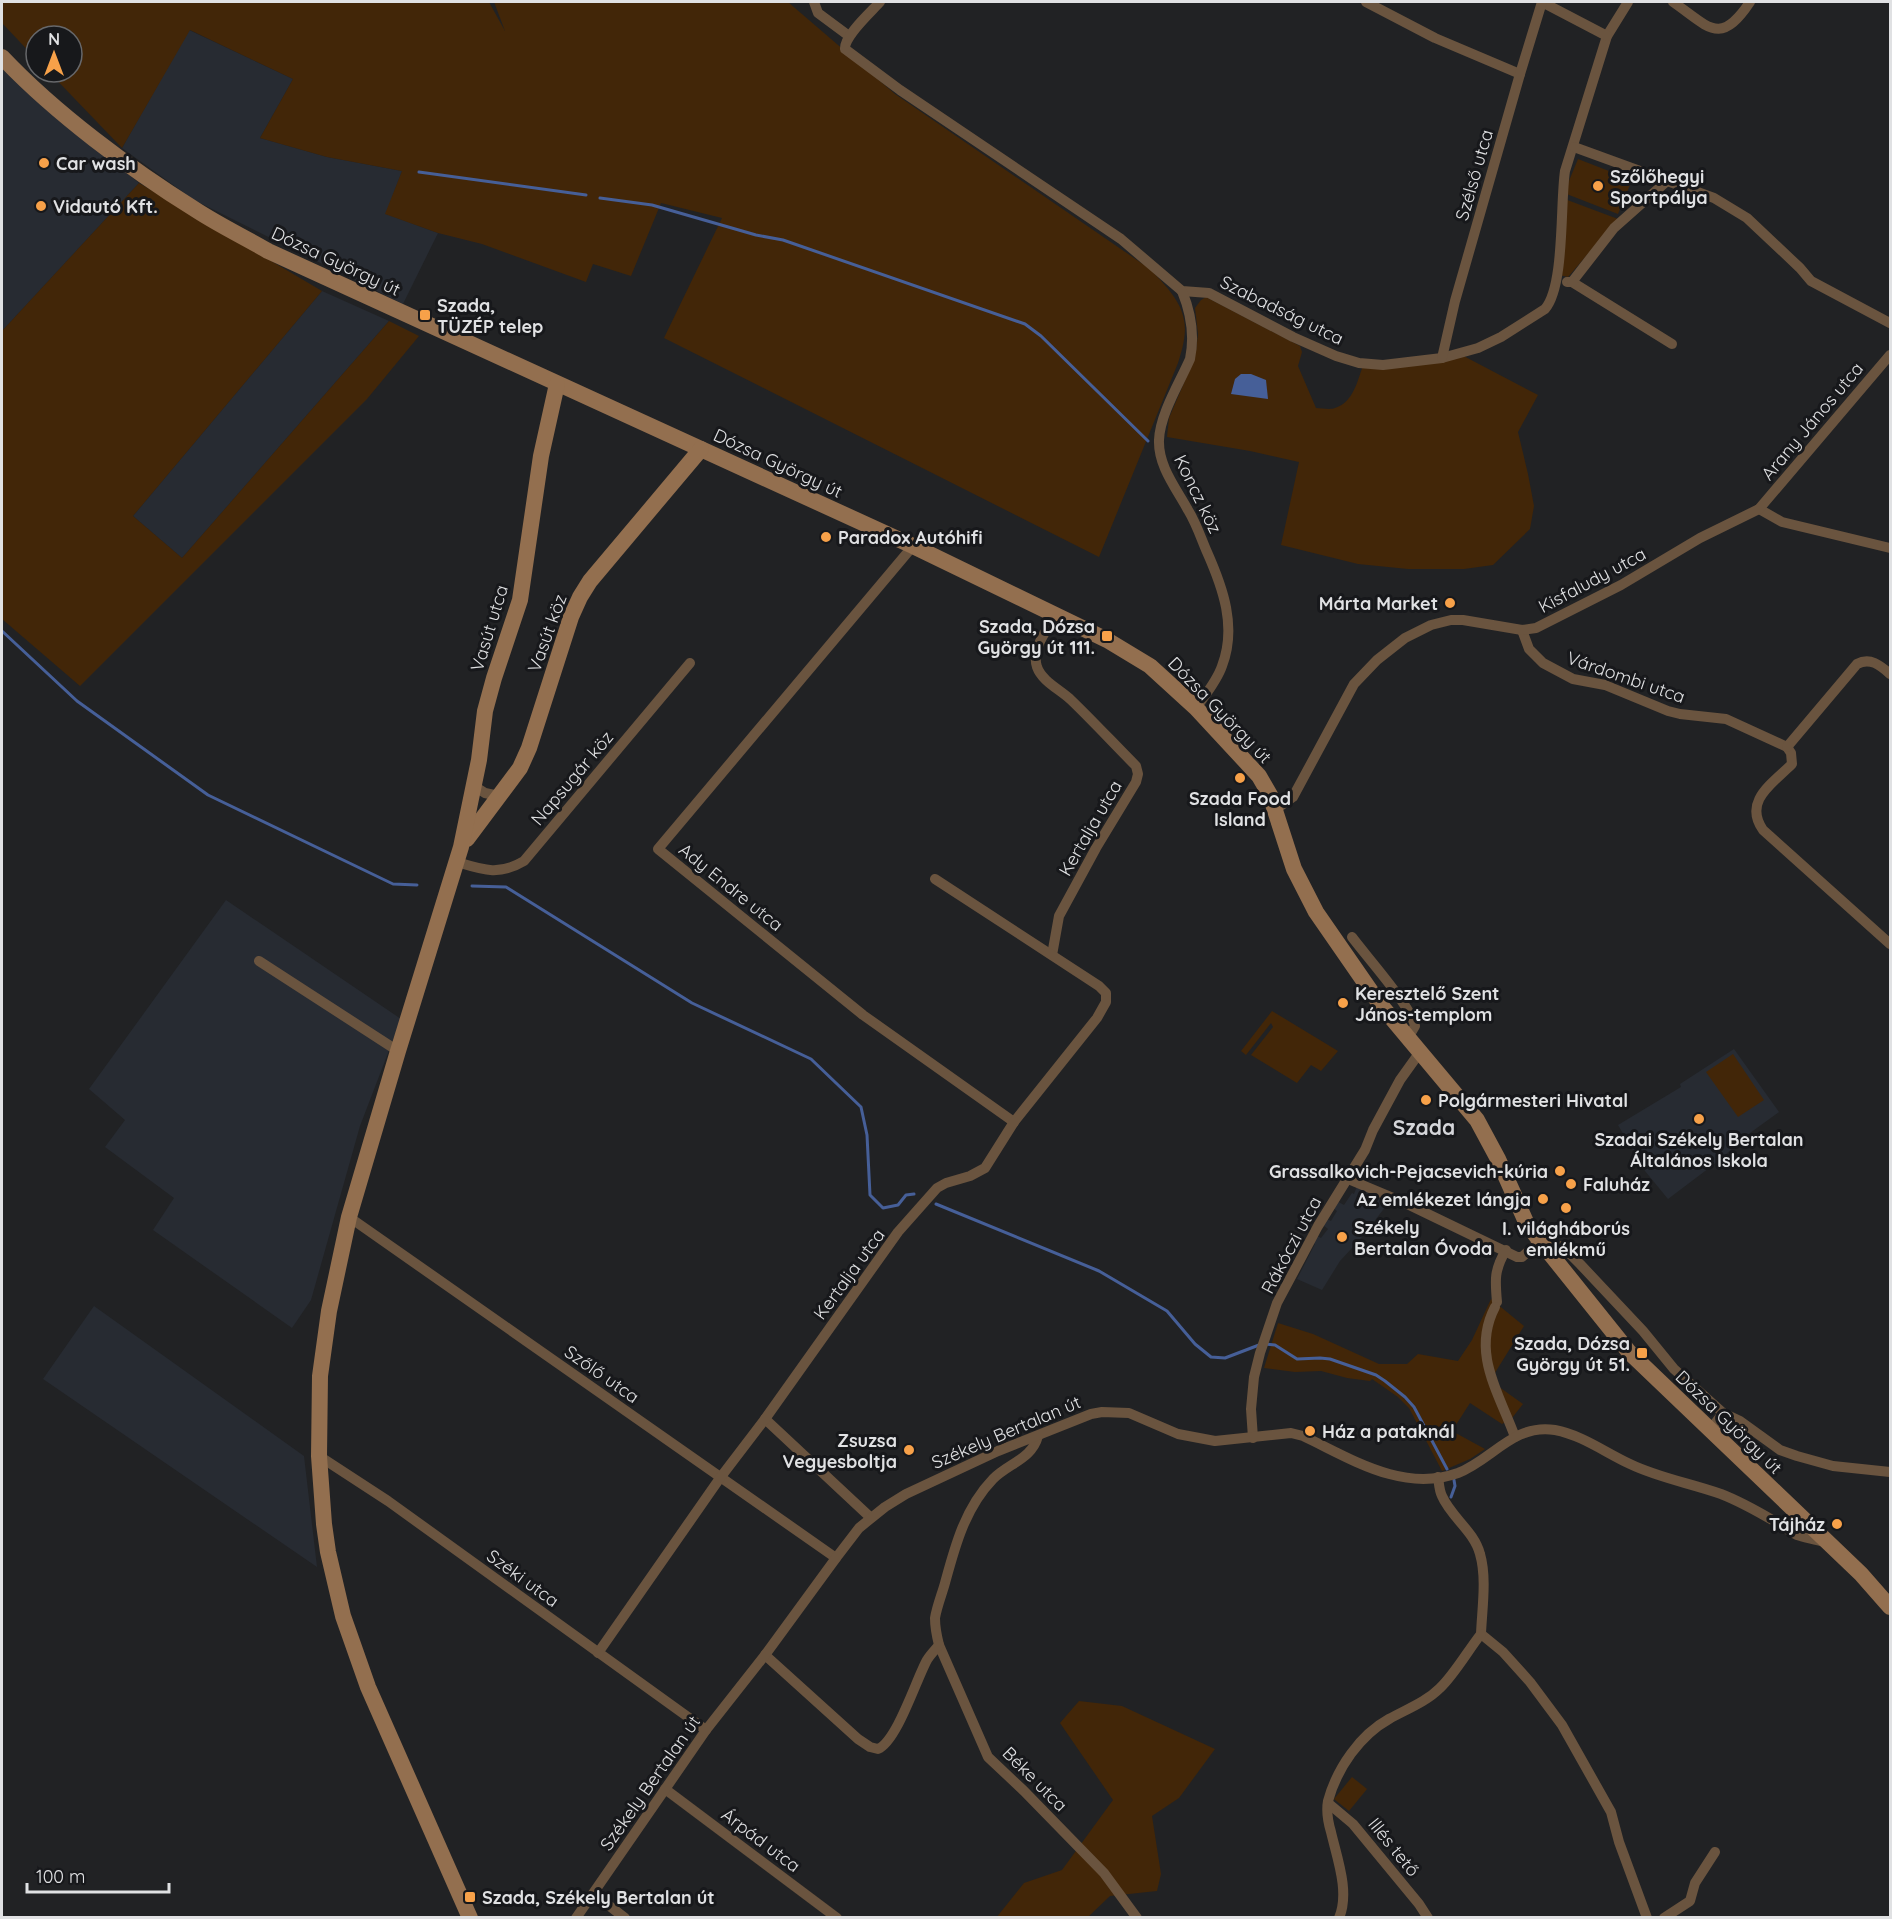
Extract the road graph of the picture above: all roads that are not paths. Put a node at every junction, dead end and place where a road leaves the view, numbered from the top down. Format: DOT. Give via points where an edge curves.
graph roads {
  1 [pos="814,2"];
  2 [pos="880,2"];
  3 [pos="1366,2"];
  4 [pos="1542,2"];
  5 [pos="1628,2"];
  6 [pos="1673,2"];
  7 [pos="1750,2"];
  8 [pos="849,36"];
  9 [pos="1607,36"];
  10 [pos="2,57"];
  11 [pos="1520,74"];
  12 [pos="1574,147"];
  13 [pos="1667,181"];
  14 [pos="1557,281"];
  15 [pos="1572,282"];
  16 [pos="1182,291"];
  17 [pos="1890,323"];
  18 [pos="1672,344"];
  19 [pos="1890,355"];
  20 [pos="1443,358"];
  21 [pos="557,384"];
  22 [pos="701,449"];
  23 [pos="1759,509"];
  24 [pos="913,546"];
  25 [pos="1890,548"];
  26 [pos="1056,615"];
  27 [pos="1522,630"];
  28 [pos="690,663"];
  29 [pos="1890,674"];
  30 [pos="1196,708"];
  31 [pos="1787,747"];
  32 [pos="474,786"];
  33 [pos="499,796"];
  34 [pos="1275,810"];
  35 [pos="459,855"];
  36 [pos="935,879"];
  37 [pos="1352,937"];
  38 [pos="1890,944"];
  39 [pos="1052,955"];
  40 [pos="259,961"];
  41 [pos="1408,1038"];
  42 [pos="398,1051"];
  43 [pos="1420,1052"];
  44 [pos="1014,1122"];
  45 [pos="1348,1179"];
  46 [pos="349,1217"];
  47 [pos="1540,1241"];
  48 [pos="1501,1248"];
  49 [pos="1551,1256"];
  50 [pos="1723,1413"];
  51 [pos="765,1419"];
  52 [pos="1710,1430"];
  53 [pos="1038,1436"];
  54 [pos="1515,1437"];
  55 [pos="1253,1438"];
  56 [pos="319,1456"];
  57 [pos="1890,1472"];
  58 [pos="1438,1477"];
  59 [pos="720,1478"];
  60 [pos="870,1517"];
  61 [pos="1827,1543"];
  62 [pos="836,1558"];
  63 [pos="1890,1607"];
  64 [pos="1481,1634"];
  65 [pos="939,1646"];
  66 [pos="598,1653"];
  67 [pos="765,1655"];
  68 [pos="706,1730"];
  69 [pos="665,1789"];
  70 [pos="1328,1803"];
  71 [pos="1715,1852"];
  72 [pos="594,1894"];
  73 [pos="470,1917"];
  74 [pos="576,1917"];
  75 [pos="625,1917"];
  76 [pos="837,1917"];
  77 [pos="1137,1917"];
  78 [pos="1339,1917"];
  79 [pos="1428,1917"];
  80 [pos="1647,1917"];
  81 [pos="1664,1917"];
  1 -- 8 [label="street" via="819,13"];
  2 -- 8 [label="street"];
  3 -- 11 [label="street" via="1435,38"];
  4 -- 9 [label="street, Szélső utca"];
  4 -- 11 [label="street, Szélső utca"];
  5 -- 9 [label="street, Szabadság utca"];
  6 -- 7 [label="street" via="1708,27 1724,29 1734,23"];
  8 -- 16 [label="street" via="845,49 1130,246"];
  9 -- 12 [label="street, Szabadság utca"];
  10 -- 21 [label="main road, Dózsa György út" via="64,115 196,210 276,255"];
  11 -- 20 [label="street, Szélső utca" via="1455,301"];
  12 -- 13 [label="street"];
  12 -- 14 [label="street, Szabadság utca" via="1562,189"];
  13 -- 15 [label="street" via="1614,228"];
  13 -- 17 [label="street" via="1714,198 1747,218 1811,281"];
  14 -- 15 [label="street"];
  14 -- 20 [label="street, Szabadság utca" via="1545,309 1501,337"];
  15 -- 18 [label="street"];
  16 -- 20 [label="street, Szabadság utca" via="1209,293 1293,337 1359,363 1383,365"];
  16 -- 30 [label="street, Koncz köz" via="1191,323 1192,349 1163,419 1160,450 1168,477 1190,512 1217,574 1226,601 1229,639 1221,669"];
  19 -- 23 [label="street, Arany János utca"];
  21 -- 22 [label="main road, Dózsa György út"];
  21 -- 32 [label="main road, Vasút utca" via="540,465 520,600 485,711"];
  22 -- 24 [label="main road, Dózsa György út"];
  22 -- 33 [label="main road, Vasút köz" via="580,597 529,748"];
  23 -- 25 [label="street" via="1782,522"];
  23 -- 27 [label="street, Kisfaludy utca" via="1557,619"];
  24 -- 26 [label="main road, Dózsa György út"];
  24 -- 44 [label="street, Ady Endre utca" via="658,849 863,1015"];
  26 -- 30 [label="main road, Dózsa György út" via="1150,666"];
  26 -- 39 [label="street, Kertalja utca" via="1036,653 1037,667 1136,766 1138,774 1059,916"];
  27 -- 31 [label="street, Várdombi utca" via="1529,649 1543,663 1573,679 1605,685 1668,711 1726,719"];
  27 -- 34 [label="street, Kisfaludy utca" via="1451,620 1405,638 1354,684 1293,797"];
  28 -- 35 [label="street, Napsugár köz" via="524,861 503,871 478,868"];
  29 -- 31 [label="street" via="1874,662 1857,664"];
  30 -- 34 [label="main road, Dózsa György út" via="1259,777"];
  31 -- 38 [label="street" via="1792,764 1761,795 1755,806 1758,823"];
  32 -- 33 [label="street"];
  32 -- 35 [label="main road, Vasút utca"];
  33 -- 35 [label="main road, Vasút köz"];
  34 -- 41 [label="main road, Dózsa György út" via="1309,901 1379,1004"];
  35 -- 42 [label="main road"];
  36 -- 39 [label="street, Kertalja utca"];
  37 -- 41 [label="street" via="1414,1020"];
  39 -- 44 [label="street, Kertalja utca" via="1099,986 1106,993 1106,1002"];
  40 -- 42 [label="street"];
  41 -- 43 [label="main road, Dózsa György út"];
  42 -- 46 [label="main road"];
  43 -- 45 [label="street, Rákóczi utca" via="1400,1080"];
  43 -- 47 [label="main road, Dózsa György út" via="1477,1120 1526,1222"];
  44 -- 51 [label="street, Kertalja utca" via="985,1168 937,1188 898,1232"];
  45 -- 48 [label="street"];
  45 -- 55 [label="street, Rákóczi utca" via="1277,1303 1251,1394"];
  46 -- 56 [label="main road" via="324,1347"];
  46 -- 59 [label="street, Szőlő utca"];
  47 -- 48 [label="street" via="1520,1258"];
  47 -- 49 [label="main road, Dózsa György út"];
  48 -- 54 [label="street" via="1496,1305 1486,1328 1488,1370"];
  49 -- 50 [label="street, Dózsa György út" via="1562,1246 1674,1369"];
  49 -- 52 [label="main road, Dózsa György út" via="1629,1352"];
  50 -- 52 [label="street"];
  50 -- 57 [label="street" via="1780,1450 1833,1466"];
  51 -- 59 [label="street, Kertalja utca"];
  51 -- 60 [label="street"];
  52 -- 61 [label="main road, Dózsa György út"];
  53 -- 55 [label="street, Székely Bertalan út" via="1091,1414 1110,1411 1129,1413 1160,1428 1195,1438"];
  53 -- 60 [label="street, Székely Bertalan út" via="906,1494"];
  53 -- 65 [label="street, Béke utca" via="1032,1452 991,1481 965,1520 937,1612"];
  54 -- 58 [label="street, Székely Bertalan út" via="1469,1467"];
  54 -- 61 [label="street, Székely Bertalan út" via="1531,1430 1559,1431 1651,1474 1722,1495 1797,1534"];
  55 -- 58 [label="street, Székely Bertalan út" via="1292,1433 1388,1475"];
  56 -- 66 [label="street, Széki utca" via="388,1501"];
  56 -- 73 [label="main road" via="328,1552 352,1645"];
  58 -- 64 [label="street" via="1446,1504 1469,1531 1480,1553"];
  59 -- 62 [label="street, Szőlő utca"];
  59 -- 66 [label="street, Kertalja utca"];
  60 -- 62 [label="street, Székely Bertalan út"];
  61 -- 63 [label="main road, Dózsa György út"];
  62 -- 67 [label="street, Székely Bertalan út"];
  64 -- 70 [label="street" via="1441,1688 1387,1720 1354,1749"];
  64 -- 80 [label="street" via="1530,1682 1562,1725 1611,1812"];
  65 -- 67 [label="street" via="928,1659 888,1743 878,1749 858,1739"];
  65 -- 77 [label="street, Béke utca" via="988,1757 1104,1873"];
  66 -- 68 [label="street, Széki utca"];
  67 -- 68 [label="street, Székely Bertalan út"];
  68 -- 69 [label="street, Székely Bertalan út"];
  69 -- 72 [label="street, Székely Bertalan út"];
  69 -- 76 [label="street, Árpád utca"];
  70 -- 78 [label="street" via="1343,1894"];
  70 -- 79 [label="street, Illés tető" via="1353,1824"];
  71 -- 81 [label="street" via="1695,1883 1690,1901"];
  72 -- 74 [label="street, Székely Bertalan út"];
  72 -- 75 [label="street"];
}
